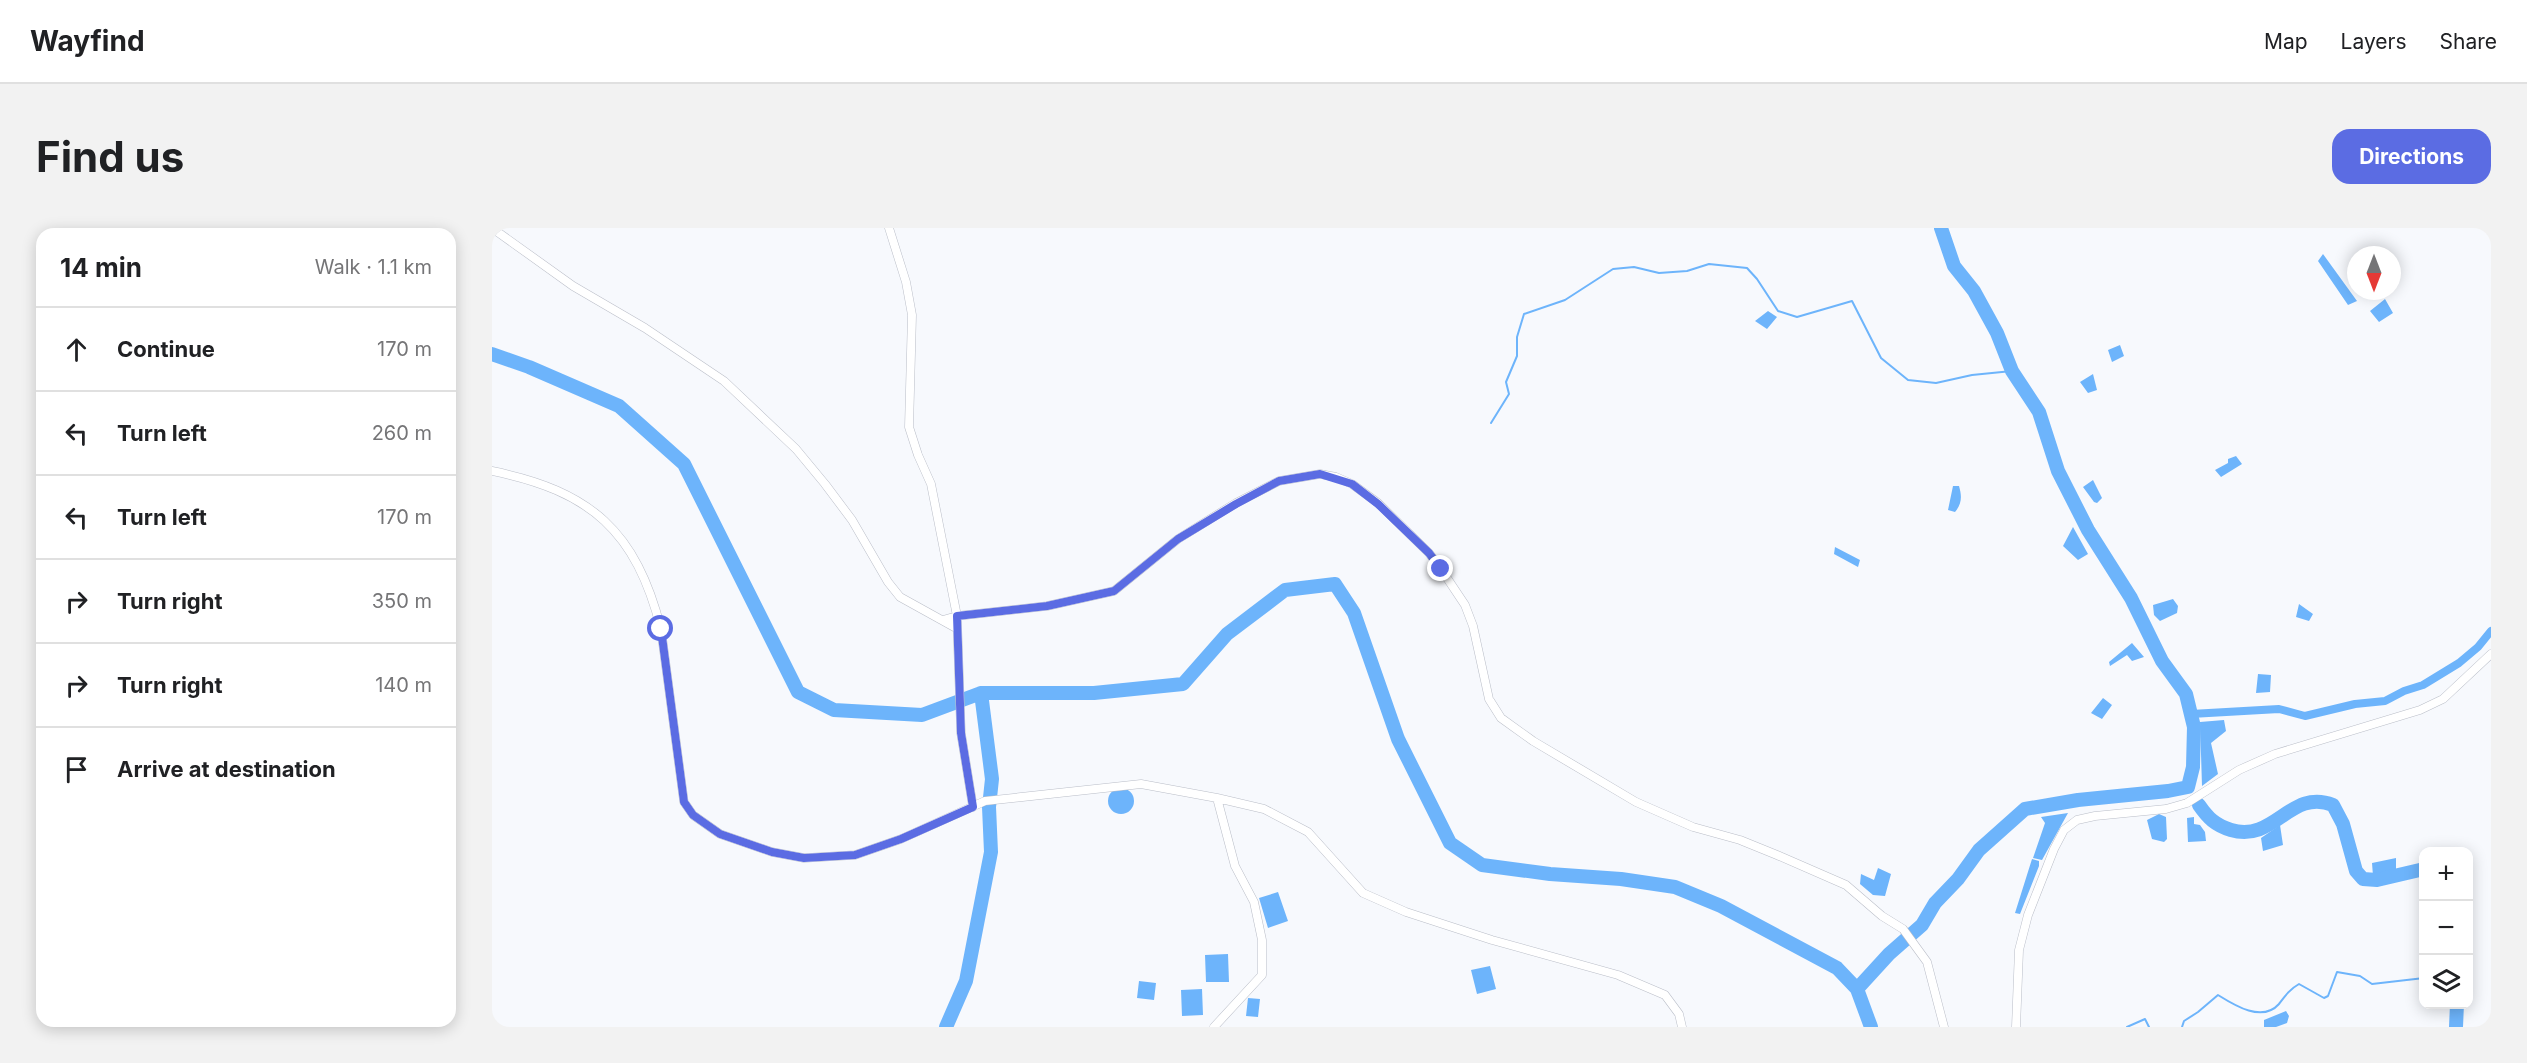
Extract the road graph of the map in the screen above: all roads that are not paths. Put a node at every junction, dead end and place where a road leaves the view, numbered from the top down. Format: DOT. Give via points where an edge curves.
graph roads {
  1 [pos="492,228"];
  2 [pos="889,228"];
  3 [pos="492,471"];
  4 [pos="957,616"];
  5 [pos="943,620"];
  6 [pos="956,628"];
  7 [pos="2491,654"];
  8 [pos="1217,798"];
  9 [pos="973,807"];
  10 [pos="1214,1027"];
  11 [pos="1682,1027"];
  12 [pos="1944,1027"];
  13 [pos="2016,1027"];
  1 -- 5 [label="street" via="740,395 796,448 825,484 900,597"];
  2 -- 4 [label="street" via="912,315 909,427 931,484"];
  3 -- 9 [label="street" via="526,478 562,492 590,507 623,538 654,601 661,629 684,802 693,815 720,834 772,852 804,858 855,855"];
  4 -- 5 [label="street"];
  4 -- 6 [label="street"];
  4 -- 12 [label="street" via="1047,606 1114,591 1178,539 1279,481 1320,474 1352,484 1429,553 1465,605 1489,699 1501,718 1636,802 1740,840 1845,885 1903,929 1927,962"];
  5 -- 6 [label="street"];
  6 -- 9 [label="street" via="961,733"];
  7 -- 13 [label="street" via="2443,699 2420,710 2275,754 2239,770 2187,803 2166,809 2095,816 2077,820 2064,830 2028,915 2019,950"];
  8 -- 9 [label="street" via="1141,784 985,801"];
  8 -- 10 [label="street" via="1235,866 1254,902 1262,940 1262,975"];
  8 -- 11 [label="street" via="1264,809 1308,832 1362,893 1406,912 1618,975 1665,995"];
}
